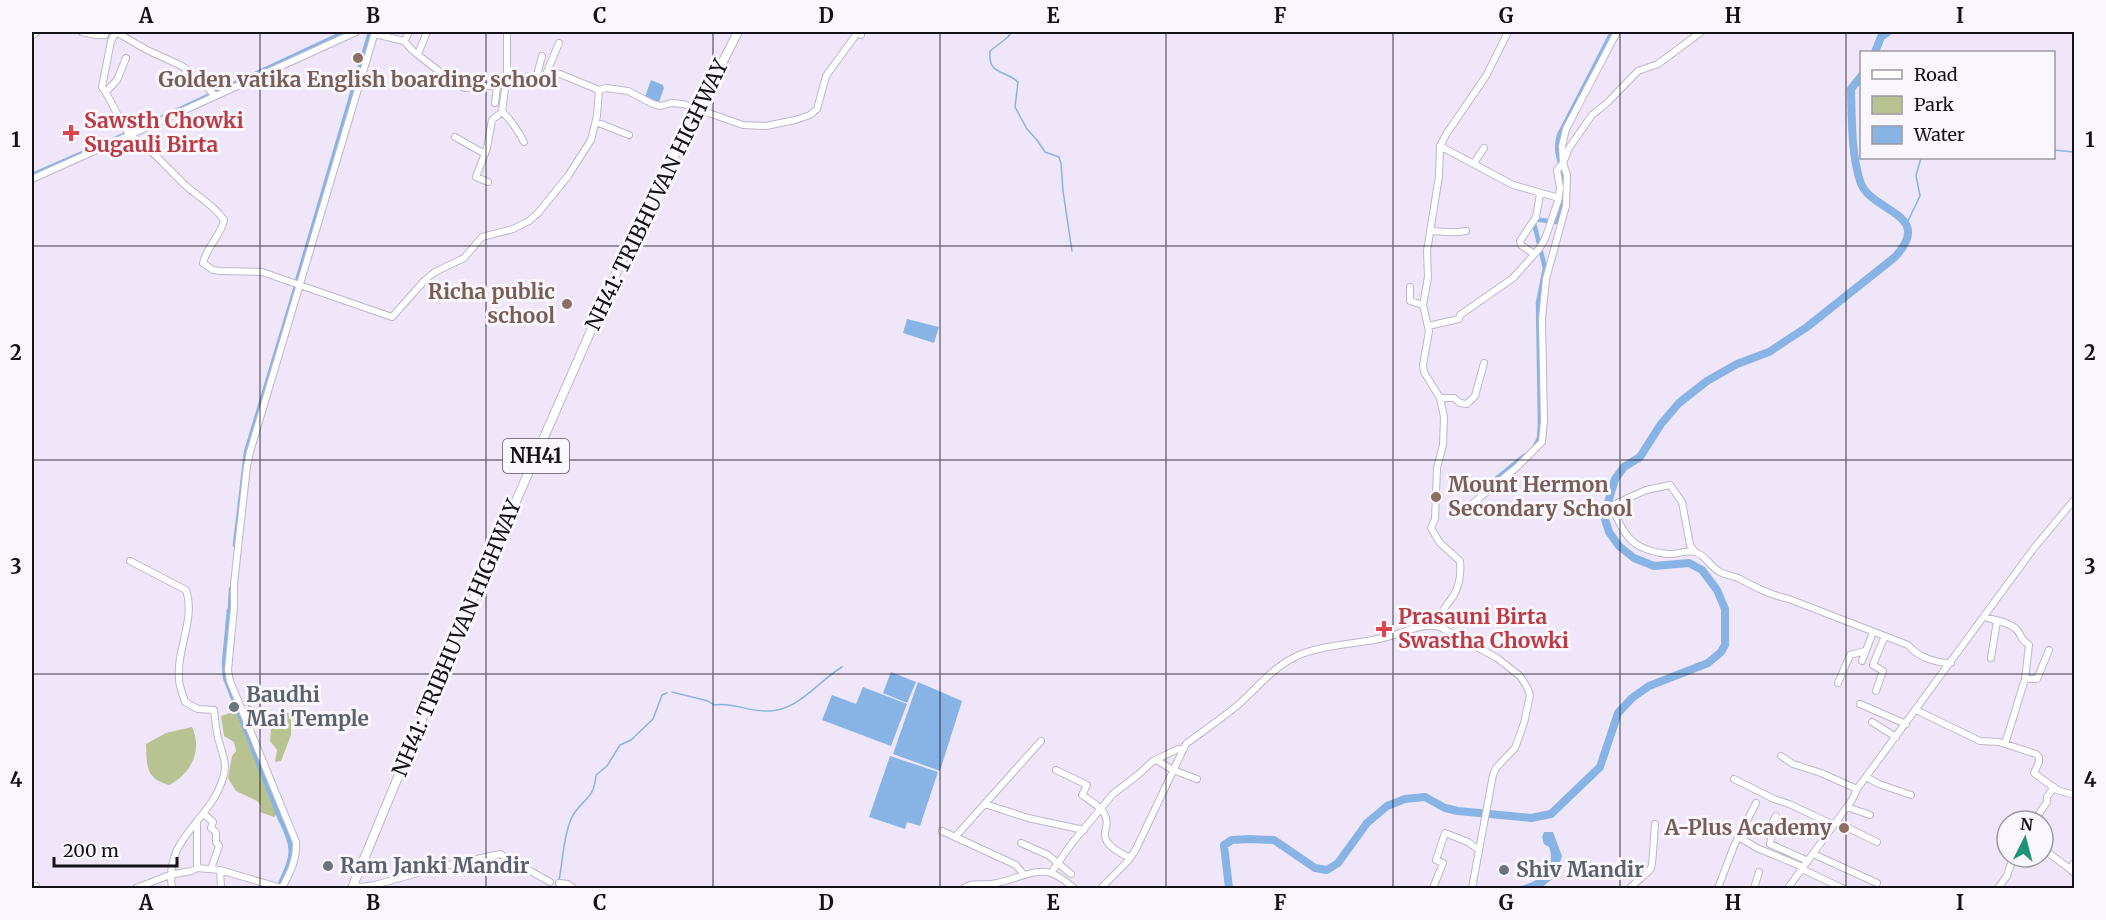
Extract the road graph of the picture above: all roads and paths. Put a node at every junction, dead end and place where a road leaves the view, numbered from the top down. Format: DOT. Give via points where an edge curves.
graph roads {
  1 [pos="37,32"];
  2 [pos="82,32"];
  3 [pos="116,32"];
  4 [pos="356,32"];
  5 [pos="427,32"];
  6 [pos="507,32"];
  7 [pos="738,32"];
  8 [pos="1508,32"];
  9 [pos="1617,32"];
  10 [pos="1701,32"];
  11 [pos="103,33"];
  12 [pos="375,33"];
  13 [pos="859,34"];
  14 [pos="32,36"];
  15 [pos="111,41"];
  16 [pos="559,43"];
  17 [pos="418,54"];
  18 [pos="542,56"];
  19 [pos="126,58"];
  20 [pos="507,73"];
  21 [pos="546,74"];
  22 [pos="537,75"];
  23 [pos="506,84"];
  24 [pos="497,86"];
  25 [pos="599,90"];
  26 [pos="106,92"];
  27 [pos="214,95"];
  28 [pos="495,104"];
  29 [pos="698,110"];
  30 [pos="502,112"];
  31 [pos="596,122"];
  32 [pos="129,133"];
  33 [pos="629,135"];
  34 [pos="455,137"];
  35 [pos="524,142"];
  36 [pos="1440,146"];
  37 [pos="1484,148"];
  38 [pos="485,154"];
  39 [pos="1474,163"];
  40 [pos="1563,163"];
  41 [pos="32,179"];
  42 [pos="488,182"];
  43 [pos="1540,194"];
  44 [pos="1559,198"];
  45 [pos="1430,231"];
  46 [pos="1466,231"];
  47 [pos="1534,254"];
  48 [pos="300,285"];
  49 [pos="1410,287"];
  50 [pos="1423,304"];
  51 [pos="1428,326"];
  52 [pos="1484,363"];
  53 [pos="1440,398"];
  54 [pos="2074,500"];
  55 [pos="1461,513"];
  56 [pos="1695,552"];
  57 [pos="130,561"];
  58 [pos="1984,617"];
  59 [pos="1997,621"];
  60 [pos="1440,627"];
  61 [pos="1873,632"];
  62 [pos="1885,636"];
  63 [pos="2049,650"];
  64 [pos="1865,651"];
  65 [pos="1991,658"];
  66 [pos="1862,661"];
  67 [pos="1951,663"];
  68 [pos="2025,679"];
  69 [pos="1838,683"];
  70 [pos="1876,691"];
  71 [pos="1860,704"];
  72 [pos="1916,710"];
  73 [pos="1872,722"];
  74 [pos="1906,724"];
  75 [pos="1896,737"];
  76 [pos="1041,741"];
  77 [pos="2005,744"];
  78 [pos="1182,750"];
  79 [pos="1781,756"];
  80 [pos="1156,759"];
  81 [pos="1056,770"];
  82 [pos="1173,770"];
  83 [pos="1866,777"];
  84 [pos="1197,779"];
  85 [pos="1734,779"];
  86 [pos="2054,787"];
  87 [pos="1857,789"];
  88 [pos="1911,795"];
  89 [pos="2074,795"];
  90 [pos="1756,803"];
  91 [pos="985,804"];
  92 [pos="1847,807"];
  93 [pos="2042,809"];
  94 [pos="1101,810"];
  95 [pos="204,814"];
  96 [pos="1870,815"];
  97 [pos="1776,816"];
  98 [pos="197,822"];
  99 [pos="1835,823"];
  100 [pos="1655,824"];
  101 [pos="1084,830"];
  102 [pos="942,831"];
  103 [pos="955,837"];
  104 [pos="1739,837"];
  105 [pos="1877,842"];
  106 [pos="1022,843"];
  107 [pos="1479,850"];
  108 [pos="1813,854"];
  109 [pos="2055,857"];
  110 [pos="1130,858"];
  111 [pos="1808,861"];
  112 [pos="1058,863"];
  113 [pos="197,868"];
  114 [pos="1803,868"];
  115 [pos="212,869"];
  116 [pos="2009,869"];
  117 [pos="2073,869"];
  118 [pos="220,870"];
  119 [pos="1759,872"];
  120 [pos="1051,873"];
  121 [pos="1071,874"];
  122 [pos="170,875"];
  123 [pos="1024,875"];
  124 [pos="550,882"];
  125 [pos="559,883"];
  126 [pos="1877,883"];
  127 [pos="352,887"];
  128 [pos="32,888"];
  129 [pos="36,888"];
  130 [pos="136,888"];
  131 [pos="172,888"];
  132 [pos="221,888"];
  133 [pos="281,888"];
  134 [pos="573,888"];
  135 [pos="964,888"];
  136 [pos="1074,888"];
  137 [pos="1101,888"];
  138 [pos="1433,888"];
  139 [pos="1472,888"];
  140 [pos="1630,888"];
  141 [pos="1718,888"];
  142 [pos="1755,888"];
  143 [pos="1788,888"];
  144 [pos="1842,888"];
  145 [pos="1998,888"];
  1 -- 14 [label="street"];
  2 -- 11 [label="street"];
  3 -- 15 [label="street"];
  3 -- 27 [label="street" via="182,66 185,76"];
  4 -- 27 [label="street"];
  5 -- 17 [label="street"];
  6 -- 20 [label="street"];
  7 -- 29 [label="highway, NH41: TRIBHUVAN HIGHWAY / NH41"];
  8 -- 36 [label="street" via="1486,76"];
  9 -- 40 [label="street" via="1566,129"];
  10 -- 40 [label="street" via="1658,64 1638,71 1592,115"];
  11 -- 15 [label="street"];
  12 -- 17 [label="street" via="404,41"];
  12 -- 48 [label="street"];
  13 -- 29 [label="street" via="832,65 817,109 810,115 754,126"];
  15 -- 26 [label="street" via="102,87"];
  16 -- 21 [label="street"];
  17 -- 24 [label="street" via="457,85"];
  18 -- 22 [label="street"];
  19 -- 26 [label="street" via="117,80"];
  20 -- 22 [label="street"];
  20 -- 23 [label="street"];
  21 -- 22 [label="street"];
  21 -- 25 [label="street" via="560,74"];
  23 -- 24 [label="street"];
  23 -- 30 [label="street"];
  24 -- 28 [label="street"];
  25 -- 29 [label="street" via="628,91 653,104 683,104"];
  25 -- 31 [label="street"];
  26 -- 32 [label="street"];
  27 -- 32 [label="street"];
  29 -- 127 [label="highway, NH41: TRIBHUVAN HIGHWAY / NH41" via="629,244 451,649"];
  30 -- 35 [label="street"];
  30 -- 38 [label="street" via="492,120"];
  31 -- 33 [label="street"];
  31 -- 48 [label="street" via="584,152 538,213 513,229 482,237 464,258 425,280 392,317"];
  32 -- 41 [label="street"];
  32 -- 48 [label="street" via="224,220 203,263 213,270 262,272"];
  34 -- 38 [label="street"];
  36 -- 39 [label="street"];
  36 -- 45 [label="street"];
  37 -- 39 [label="street"];
  38 -- 42 [label="street" via="476,177"];
  39 -- 43 [label="street"];
  40 -- 44 [label="street" via="1557,170"];
  40 -- 55 [label="street" via="1567,175 1566,206 1546,279 1542,318 1542,442"];
  43 -- 44 [label="street"];
  43 -- 47 [label="street" via="1536,217 1520,241"];
  44 -- 47 [label="street" via="1545,239"];
  45 -- 46 [label="street"];
  45 -- 50 [label="street"];
  47 -- 51 [label="street" via="1513,278 1459,319"];
  48 -- 133 [label="street" via="246,466 228,670 296,842 296,857"];
  49 -- 50 [label="street" via="1410,301"];
  50 -- 51 [label="street"];
  51 -- 53 [label="street" via="1424,372"];
  52 -- 53 [label="street" via="1475,396 1467,404 1454,398"];
  53 -- 60 [label="street" via="1443,445 1431,528 1440,543 1460,561 1461,569 1455,593 1440,616"];
  54 -- 58 [label="street"];
  56 -- 56 [label="street" via="1667,554 1634,544 1611,506 1646,490 1670,485 1682,502"];
  56 -- 61 [label="street" via="1720,572"];
  57 -- 95 [label="street" via="186,590 190,601 179,679 185,702 198,709 214,710 226,761 223,779"];
  58 -- 59 [label="street"];
  58 -- 67 [label="street"];
  59 -- 65 [label="street"];
  59 -- 68 [label="street" via="2017,630 2030,645"];
  60 -- 78 [label="street" via="1423,625 1298,656 1274,671"];
  60 -- 107 [label="street" via="1497,658 1520,676 1530,695 1515,748 1496,768 1490,785"];
  61 -- 62 [label="street"];
  61 -- 64 [label="street"];
  62 -- 67 [label="street" via="1938,663"];
  62 -- 70 [label="street" via="1873,665 1882,670"];
  63 -- 68 [label="street" via="2037,679"];
  64 -- 66 [label="street"];
  64 -- 69 [label="street" via="1850,655"];
  67 -- 72 [label="street"];
  68 -- 77 [label="street"];
  71 -- 74 [label="street"];
  72 -- 74 [label="street"];
  72 -- 77 [label="street" via="1980,741"];
  73 -- 75 [label="street"];
  74 -- 75 [label="street"];
  75 -- 83 [label="street"];
  76 -- 91 [label="street"];
  77 -- 86 [label="street" via="2036,754 2039,762 2034,773"];
  78 -- 80 [label="street"];
  78 -- 82 [label="street"];
  79 -- 87 [label="street" via="1793,765"];
  80 -- 82 [label="street"];
  80 -- 94 [label="street" via="1113,794"];
  81 -- 94 [label="street" via="1087,785 1082,795"];
  82 -- 84 [label="street"];
  82 -- 110 [label="street"];
  83 -- 87 [label="street"];
  83 -- 88 [label="street"];
  85 -- 99 [label="street"];
  86 -- 89 [label="street"];
  86 -- 93 [label="street"];
  87 -- 92 [label="street"];
  90 -- 104 [label="street"];
  91 -- 101 [label="street"];
  91 -- 103 [label="street"];
  92 -- 96 [label="street"];
  92 -- 99 [label="street"];
  94 -- 101 [label="street"];
  94 -- 110 [label="street" via="1108,825 1106,841"];
  95 -- 98 [label="street"];
  95 -- 115 [label="street" via="213,822 211,828 219,846"];
  97 -- 111 [label="street" via="1770,827 1770,844"];
  98 -- 113 [label="street"];
  98 -- 122 [label="street" via="187,831"];
  99 -- 105 [label="street"];
  99 -- 108 [label="street"];
  100 -- 140 [label="street" via="1653,863"];
  101 -- 112 [label="street"];
  102 -- 103 [label="street"];
  103 -- 123 [label="street" via="1016,865"];
  104 -- 114 [label="street"];
  104 -- 141 [label="street"];
  106 -- 112 [label="street"];
  107 -- 138 [label="street" via="1446,833 1436,860 1443,863"];
  107 -- 139 [label="street"];
  108 -- 111 [label="street"];
  108 -- 126 [label="street"];
  109 -- 117 [label="street"];
  110 -- 137 [label="street"];
  111 -- 114 [label="street"];
  112 -- 120 [label="street"];
  112 -- 121 [label="street"];
  113 -- 115 [label="street"];
  113 -- 122 [label="street"];
  114 -- 143 [label="street"];
  114 -- 144 [label="street"];
  115 -- 118 [label="street"];
  116 -- 145 [label="street"];
  118 -- 132 [label="street"];
  118 -- 133 [label="street"];
  119 -- 142 [label="street"];
  120 -- 123 [label="street"];
  120 -- 136 [label="street"];
  122 -- 130 [label="street"];
  122 -- 131 [label="street"];
  123 -- 135 [label="street" via="1006,882"];
  124 -- 127 [label="street" via="500,854 375,885"];
  125 -- 134 [label="street"];
  128 -- 129 [label="street"];
}
